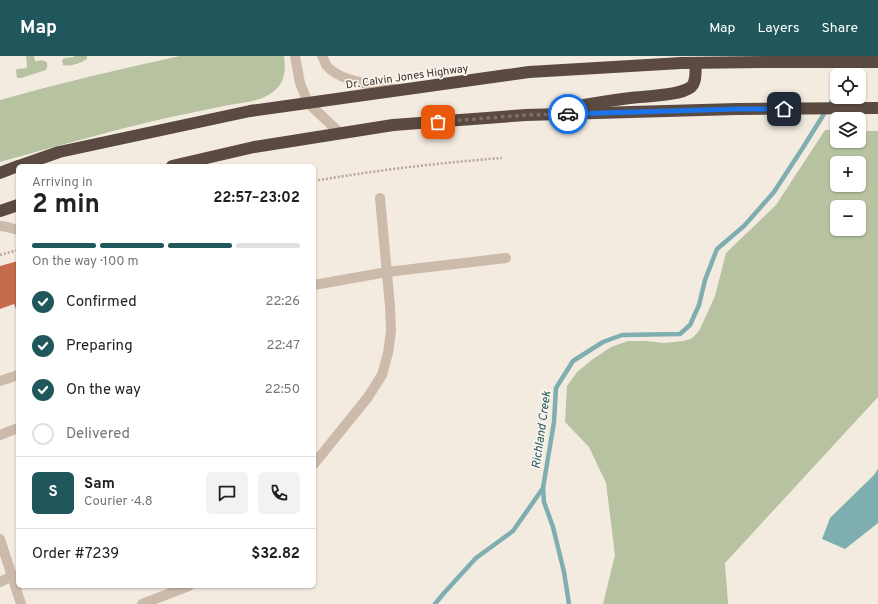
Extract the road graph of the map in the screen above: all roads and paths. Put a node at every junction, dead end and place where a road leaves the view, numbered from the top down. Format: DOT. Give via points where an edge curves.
graph roads {
  1 [pos="295,56"];
  2 [pos="322,56"];
  3 [pos="878,62"];
  4 [pos="696,63"];
  5 [pos="400,90"];
  6 [pos="308,103"];
  7 [pos="878,108"];
  8 [pos="526,115"];
  9 [pos="340,134"];
  10 [pos="502,158"];
  11 [pos="24,164"];
  12 [pos="181,164"];
  13 [pos="16,167"];
  14 [pos="0,173"];
  15 [pos="316,181"];
  16 [pos="380,198"];
  17 [pos="16,206"];
  18 [pos="0,211"];
  19 [pos="0,226"];
  20 [pos="16,229"];
  21 [pos="16,251"];
  22 [pos="0,255"];
  23 [pos="506,258"];
  24 [pos="386,272"];
  25 [pos="316,285"];
  26 [pos="16,376"];
  27 [pos="0,381"];
  28 [pos="16,429"];
  29 [pos="0,435"];
  30 [pos="316,462"];
  31 [pos="0,539"];
  32 [pos="12,576"];
  33 [pos="0,582"];
  34 [pos="184,588"];
  35 [pos="21,604"];
  36 [pos="142,604"];
  1 -- 6 [label="street" via="300,84"];
  2 -- 5 [label="street" via="326,65 338,75"];
  3 -- 4 [label="highway, Dr. Calvin Jones Highway"];
  4 -- 5 [label="highway, Dr. Calvin Jones Highway" via="529,72"];
  4 -- 8 [label="highway" via="694,83 684,90"];
  5 -- 6 [label="highway, Dr. Calvin Jones Highway"];
  6 -- 9 [label="street"];
  6 -- 11 [label="highway, Dr. Calvin Jones Highway" via="250,111 66,150"];
  7 -- 8 [label="highway"];
  8 -- 9 [label="highway" via="394,125"];
  9 -- 12 [label="highway" via="254,148"];
  10 -- 15 [label="path" via="404,167"];
  13 -- 14 [label="highway, Dr. Calvin Jones Highway"];
  16 -- 24 [label="street"];
  17 -- 18 [label="highway"];
  19 -- 20 [label="street"];
  21 -- 22 [label="path"];
  23 -- 24 [label="street"];
  24 -- 25 [label="street"];
  24 -- 30 [label="street" via="391,331 382,375 368,397"];
  26 -- 27 [label="street"];
  28 -- 29 [label="street"];
  31 -- 32 [label="street"];
  32 -- 33 [label="street"];
  32 -- 35 [label="street"];
  34 -- 36 [label="street"];
}
